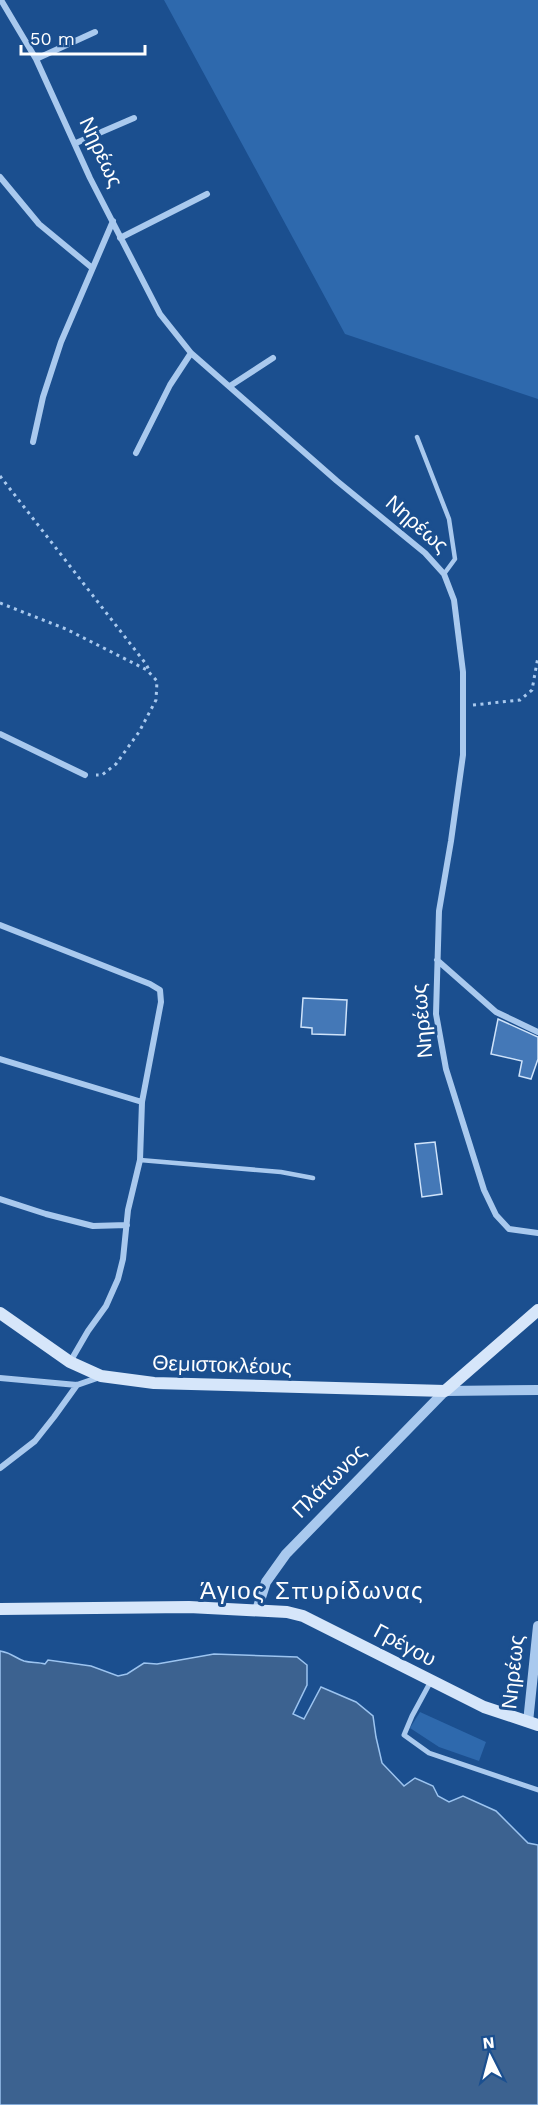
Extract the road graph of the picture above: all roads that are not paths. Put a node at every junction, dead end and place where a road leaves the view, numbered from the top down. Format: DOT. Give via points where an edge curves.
graph roads {
  1 [pos="1,0"];
  2 [pos="95,32"];
  3 [pos="36,58"];
  4 [pos="134,118"];
  5 [pos="76,143"];
  6 [pos="0,177"];
  7 [pos="207,194"];
  8 [pos="113,221"];
  9 [pos="120,238"];
  10 [pos="92,267"];
  11 [pos="191,353"];
  12 [pos="273,358"];
  13 [pos="230,386"];
  14 [pos="417,437"];
  15 [pos="33,442"];
  16 [pos="136,453"];
  17 [pos="444,574"];
  18 [pos="0,734"];
  19 [pos="85,775"];
  20 [pos="0,925"];
  21 [pos="437,960"];
  22 [pos="538,1032"];
  23 [pos="0,1059"];
  24 [pos="142,1102"];
  25 [pos="140,1160"];
  26 [pos="312,1178"];
  27 [pos="0,1199"];
  28 [pos="127,1225"];
  29 [pos="538,1233"];
  30 [pos="538,1310"];
  31 [pos="0,1313"];
  32 [pos="70,1362"];
  33 [pos="101,1376"];
  34 [pos="0,1378"];
  35 [pos="77,1385"];
  36 [pos="538,1390"];
  37 [pos="445,1391"];
  38 [pos="0,1468"];
  39 [pos="0,1609"];
  40 [pos="257,1610"];
  41 [pos="538,1626"];
  42 [pos="431,1681"];
  43 [pos="533,1723"];
  44 [pos="538,1790"];
  1 -- 3 [label="street, Νηρέως"];
  2 -- 3 [label="street"];
  3 -- 5 [label="street, Νηρέως"];
  4 -- 5 [label="street"];
  5 -- 8 [label="street, Νηρέως"];
  6 -- 10 [label="street" via="39,224"];
  7 -- 9 [label="street"];
  8 -- 9 [label="street, Νηρέως"];
  8 -- 10 [label="street"];
  9 -- 11 [label="street, Νηρέως" via="160,314"];
  10 -- 15 [label="street" via="61,342"];
  11 -- 13 [label="street, Νηρέως"];
  11 -- 16 [label="street"];
  12 -- 13 [label="street"];
  13 -- 17 [label="street, Νηρέως" via="425,553"];
  14 -- 17 [label="lane" via="449,519 455,559"];
  17 -- 21 [label="street, Νηρέως" via="454,600 462,672 463,755 439,911"];
  18 -- 19 [label="street"];
  20 -- 24 [label="street" via="160,990"];
  21 -- 22 [label="street" via="496,1012"];
  21 -- 29 [label="street, Νηρέως" via="436,1014 446,1069 484,1190 496,1215 509,1229"];
  23 -- 24 [label="street"];
  24 -- 25 [label="street"];
  25 -- 26 [label="lane"];
  25 -- 28 [label="street"];
  27 -- 28 [label="street" via="93,1226"];
  28 -- 32 [label="street" via="118,1279 106,1306"];
  30 -- 37 [label="main road"];
  31 -- 32 [label="main road"];
  32 -- 33 [label="main road"];
  33 -- 35 [label="street, Θεμιστοκλέους"];
  33 -- 37 [label="main road, Θεμιστοκλέους" via="154,1383"];
  34 -- 35 [label="street, Θεμιστοκλέους"];
  35 -- 38 [label="street" via="35,1441"];
  36 -- 37 [label="street"];
  37 -- 40 [label="street, Πλάτωνος" via="286,1554 267,1582"];
  39 -- 40 [label="main road, Γρέγου"];
  40 -- 42 [label="main road, Γρέγου" via="303,1616"];
  41 -- 43 [label="street, Νηρέως"];
  42 -- 43 [label="main road, Γρέγου" via="484,1707"];
  42 -- 44 [label="street" via="404,1736 429,1753"];
}
